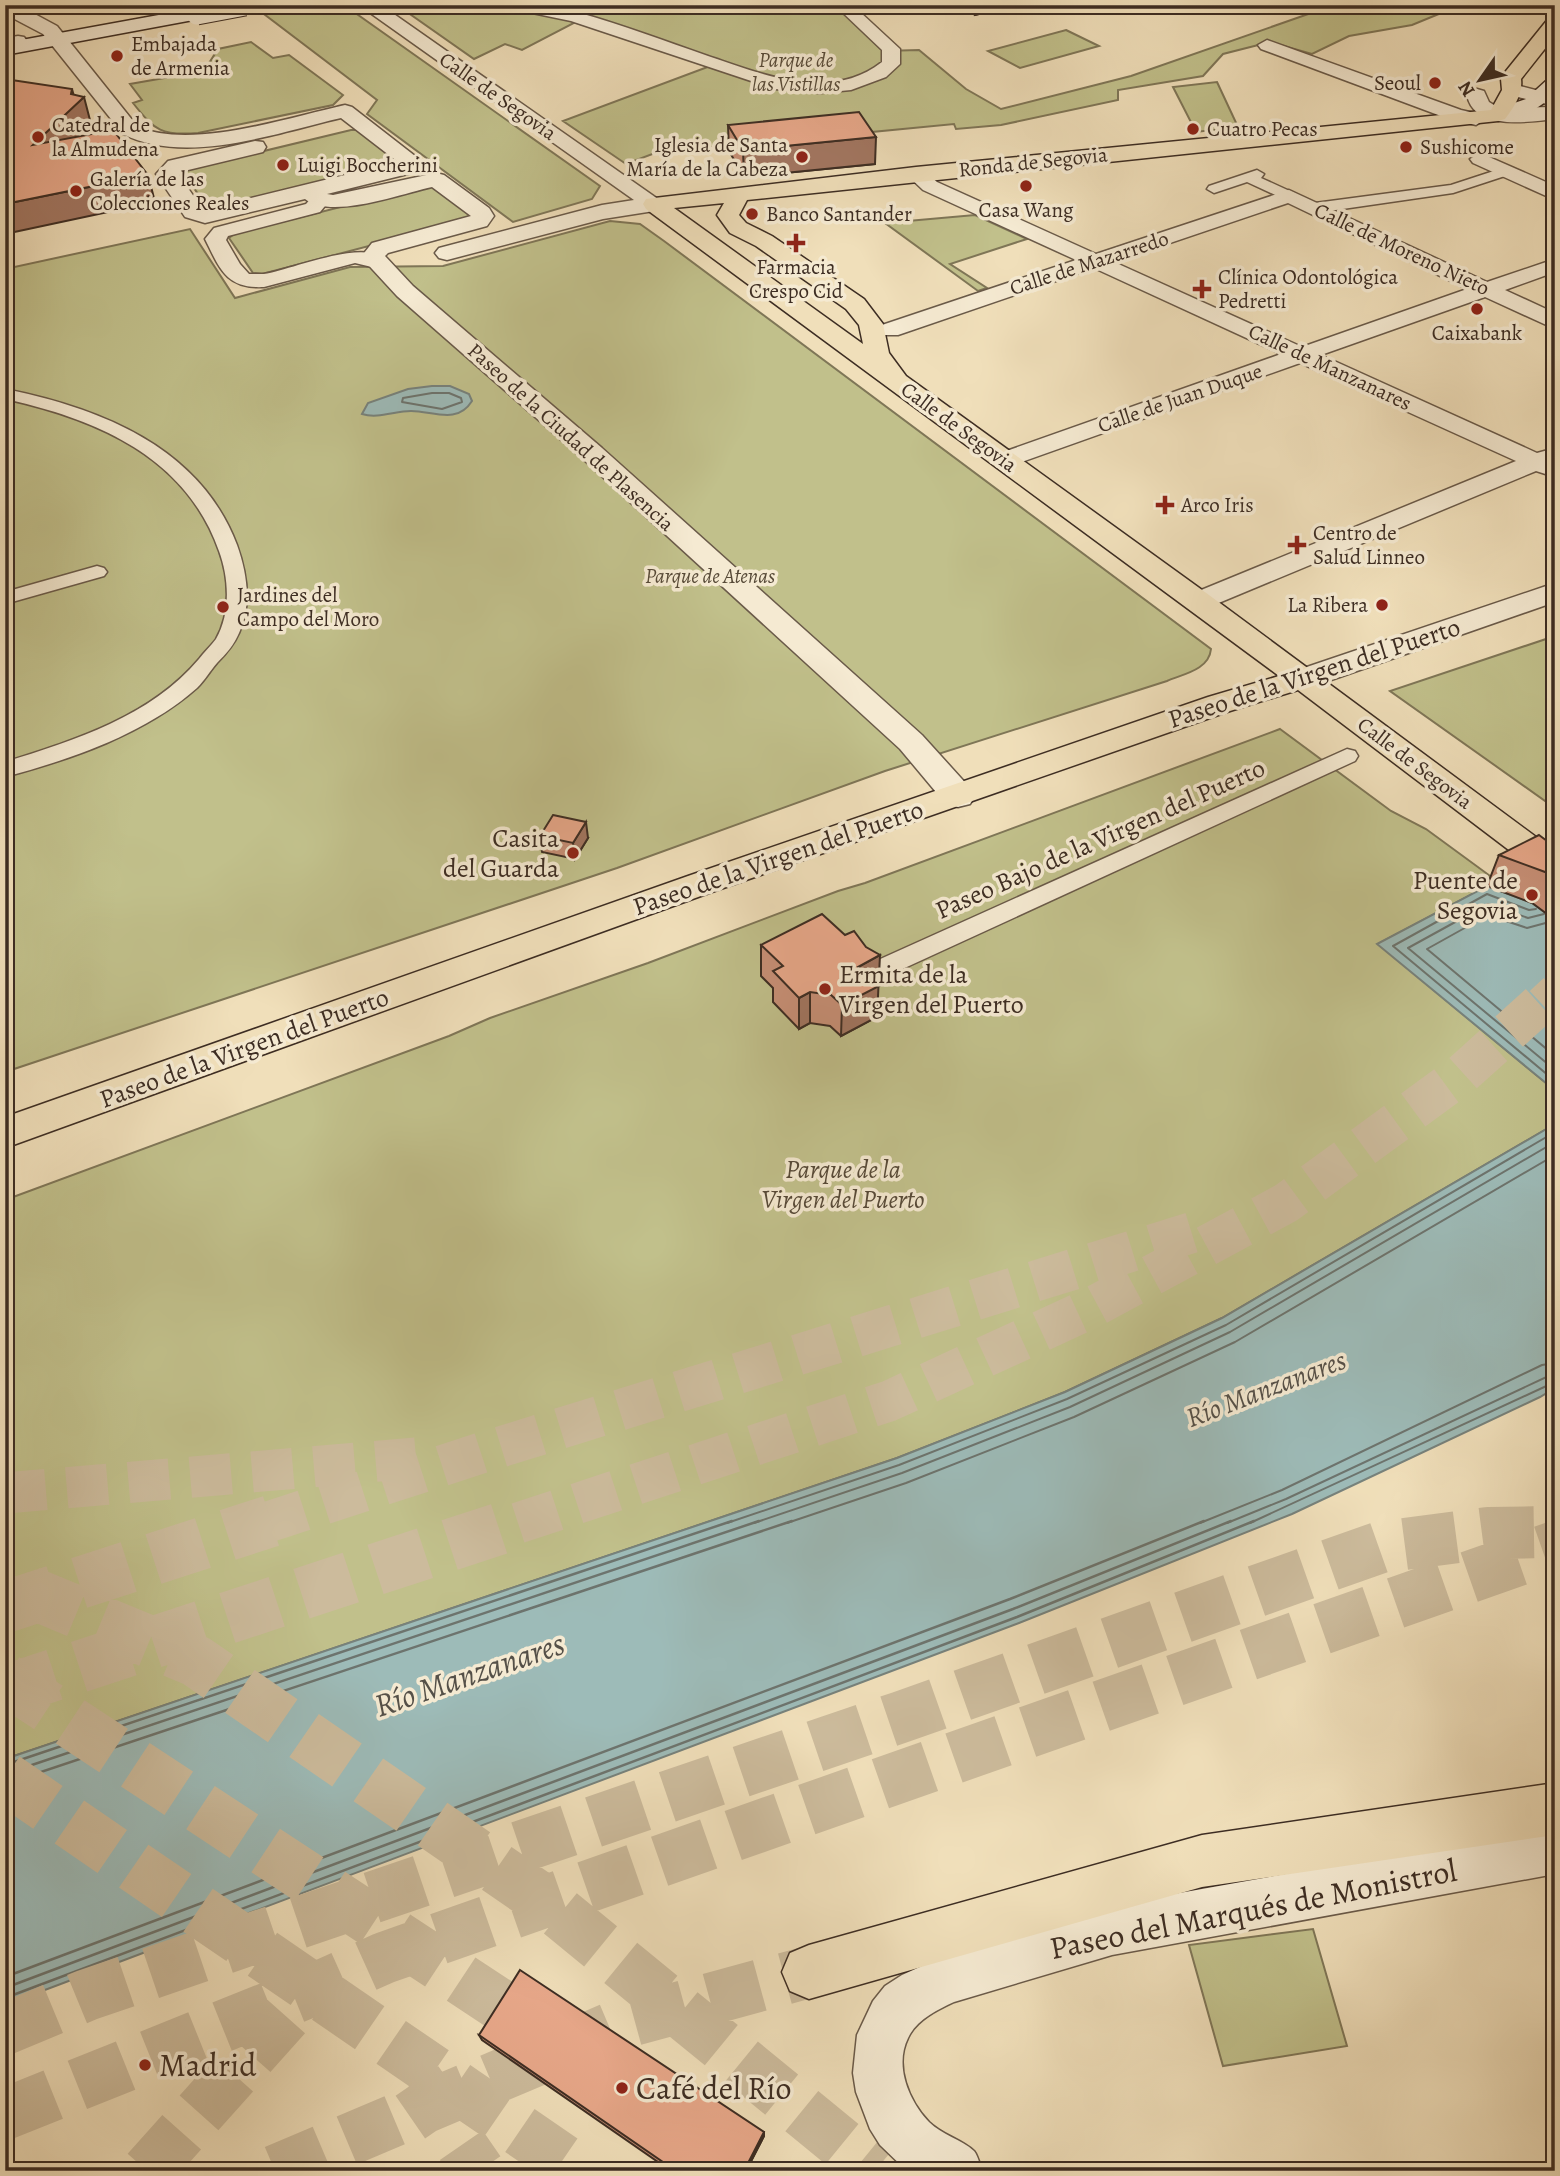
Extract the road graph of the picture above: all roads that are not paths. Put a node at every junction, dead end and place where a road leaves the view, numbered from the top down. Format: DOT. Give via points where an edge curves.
graph roads {
  1 [pos="245,5"];
  2 [pos="368,5"];
  3 [pos="519,5"];
  4 [pos="853,5"];
  5 [pos="1548,5"];
  6 [pos="5,6"];
  7 [pos="206,10"];
  8 [pos="1555,23"];
  9 [pos="56,37"];
  10 [pos="10,45"];
  11 [pos="1267,45"];
  12 [pos="1512,90"];
  13 [pos="1477,95"];
  14 [pos="1551,99"];
  15 [pos="1448,112"];
  16 [pos="1498,116"];
  17 [pos="1476,119"];
  18 [pos="1413,124"];
  19 [pos="255,134"];
  20 [pos="1480,159"];
  21 [pos="1506,171"];
  22 [pos="916,174"];
  23 [pos="1214,189"];
  24 [pos="740,194"];
  25 [pos="1555,194"];
  26 [pos="315,196"];
  27 [pos="1289,196"];
  28 [pos="654,204"];
  29 [pos="1315,208"];
  30 [pos="1095,261"];
  31 [pos="399,264"];
  32 [pos="1555,265"];
  33 [pos="1487,290"];
  34 [pos="1555,322"];
  35 [pos="890,330"];
  36 [pos="1303,355"];
  37 [pos="901,385"];
  38 [pos="5,394"];
  39 [pos="1004,460"];
  40 [pos="1549,462"];
  41 [pos="97,572"];
  42 [pos="1555,592"];
  43 [pos="5,598"];
  44 [pos="1199,601"];
  45 [pos="1303,679"];
  46 [pos="1347,756"];
  47 [pos="5,770"];
  48 [pos="958,796"];
  49 [pos="1548,863"];
  50 [pos="876,971"];
  51 [pos="5,1133"];
  52 [pos="1555,1809"];
  53 [pos="1555,1850"];
  54 [pos="808,1972"];
  55 [pos="956,2171"];
  1 -- 7 [label="street, bridge"];
  2 -- 28 [label="street, Calle de Segovia"];
  3 -- 4 [label="street" via="575,18 791,87 849,85 883,73 891,64 893,56 882,38 854,16 850,11"];
  5 -- 13 [label="main road, Ronda de Segovia"];
  6 -- 9 [label="street"];
  7 -- 9 [label="street"];
  8 -- 12 [label="main road" via="1516,71"];
  9 -- 10 [label="street"];
  9 -- 19 [label="street" via="130,130 141,137 180,143"];
  11 -- 15 [label="street"];
  12 -- 14 [label="street"];
  12 -- 16 [label="main road"];
  13 -- 15 [label="main road, Ronda de Segovia"];
  13 -- 16 [label="street" via="1481,108"];
  14 -- 16 [label="street"];
  15 -- 17 [label="street"];
  15 -- 18 [label="main road, Ronda de Segovia"];
  16 -- 17 [label="main road, Ronda de Segovia"];
  17 -- 18 [label="main road, Ronda de Segovia"];
  18 -- 22 [label="main road, Ronda de Segovia"];
  19 -- 26 [label="street" via="255,147 169,170 167,174 192,212 212,215"];
  19 -- 26 [label="street" via="345,111 413,161 404,168"];
  20 -- 21 [label="street"];
  21 -- 25 [label="street"];
  21 -- 29 [label="street" via="1454,189"];
  22 -- 24 [label="main road, Ronda de Segovia"];
  22 -- 30 [label="street, Calle de Manzanares" via="930,186"];
  23 -- 27 [label="street, Calle de Moreno Nieto" via="1252,176"];
  24 -- 28 [label="main road, Ronda de Segovia"];
  24 -- 37 [label="main road" via="728,215 738,228 855,304 871,324 877,354"];
  26 -- 31 [label="street" via="341,201 436,180 482,216 473,223 374,253"];
  26 -- 31 [label="street" via="313,208 221,232 215,239 239,277 265,281 354,257"];
  27 -- 29 [label="street, Calle de Moreno Nieto"];
  27 -- 30 [label="street, Calle de Mazarredo"];
  28 -- 31 [label="street" via="602,212"];
  28 -- 37 [label="main road, Calle de Segovia"];
  29 -- 33 [label="street, Calle de Moreno Nieto"];
  30 -- 35 [label="street, Calle de Mazarredo"];
  30 -- 36 [label="street, Calle de Manzanares"];
  31 -- 48 [label="street, Paseo de la Ciudad de Plasencia" via="593,454 911,743"];
  32 -- 33 [label="street, Calle de Juan Duque"];
  33 -- 34 [label="street, Calle de Moreno Nieto"];
  33 -- 36 [label="street, Calle de Juan Duque"];
  36 -- 39 [label="street, Calle de Juan Duque"];
  36 -- 40 [label="street, Calle de Manzanares"];
  37 -- 39 [label="main road, Calle de Segovia"];
  38 -- 47 [label="street" via="49,401 92,417 165,457 215,516 229,544 236,574 236,607 226,641 188,685 88,741"];
  39 -- 44 [label="main road, Calle de Segovia"];
  40 -- 44 [label="street"];
  41 -- 43 [label="street"];
  42 -- 45 [label="street, Paseo de la Virgen del Puerto"];
  44 -- 45 [label="main road, Calle de Segovia"];
  45 -- 48 [label="main road, Paseo de la Virgen del Puerto"];
  45 -- 49 [label="main road, Calle de Segovia"];
  46 -- 50 [label="street, Paseo Bajo de la Virgen del Puerto"];
  48 -- 51 [label="main road, Paseo de la Virgen del Puerto"];
  52 -- 54 [label="main road" via="1202,1861"];
  53 -- 55 [label="street, Paseo del Marqués de Monistrol" via="1112,1930 951,1978 903,2003 880,2040 881,2087 892,2117 910,2141"];
}
